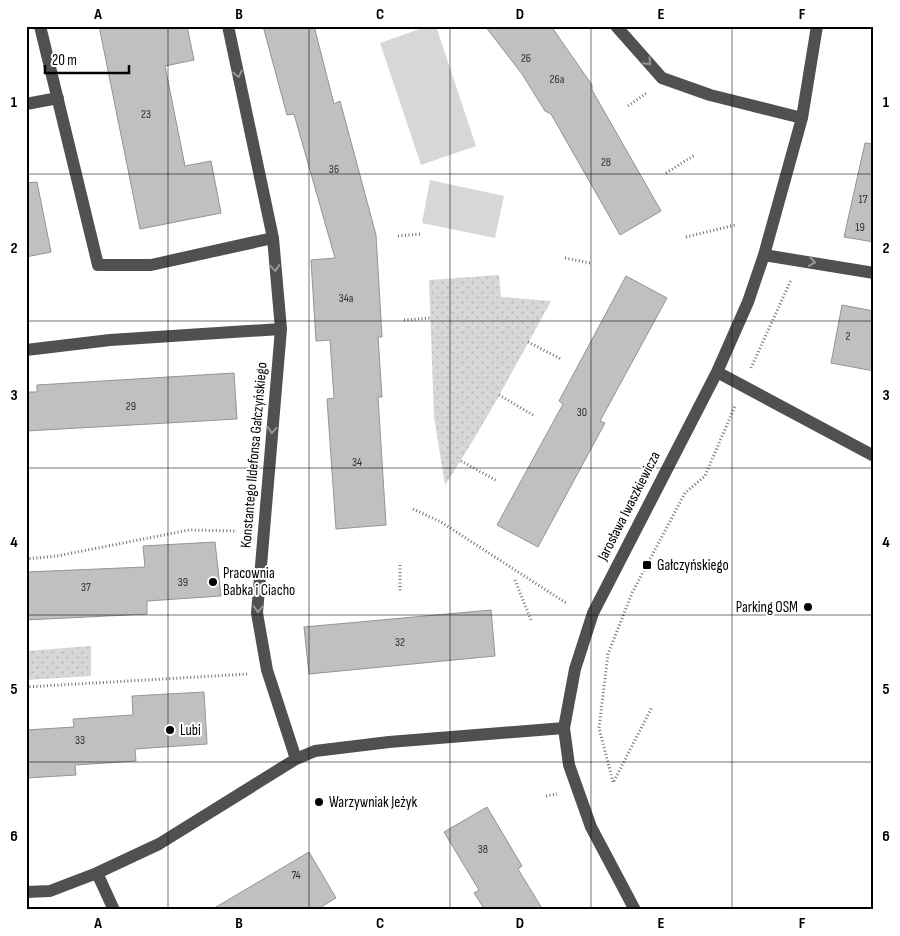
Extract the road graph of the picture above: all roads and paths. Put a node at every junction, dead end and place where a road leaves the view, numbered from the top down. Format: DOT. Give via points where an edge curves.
graph roads {
  1 [pos="40,26"];
  2 [pos="228,26"];
  3 [pos="616,26"];
  4 [pos="817,26"];
  5 [pos="651,90"];
  6 [pos="58,98"];
  7 [pos="26,104"];
  8 [pos="628,106"];
  9 [pos="802,118"];
  10 [pos="695,155"];
  11 [pos="666,173"];
  12 [pos="735,225"];
  13 [pos="421,234"];
  14 [pos="398,236"];
  15 [pos="686,236"];
  16 [pos="273,238"];
  17 [pos="764,255"];
  18 [pos="565,258"];
  19 [pos="796,260"];
  20 [pos="590,263"];
  21 [pos="874,272"];
  22 [pos="430,318"];
  23 [pos="404,320"];
  24 [pos="281,329"];
  25 [pos="528,342"];
  26 [pos="26,350"];
  27 [pos="560,359"];
  28 [pos="717,372"];
  29 [pos="744,386"];
  30 [pos="499,395"];
  31 [pos="533,414"];
  32 [pos="874,456"];
  33 [pos="461,461"];
  34 [pos="497,481"];
  35 [pos="414,509"];
  36 [pos="237,531"];
  37 [pos="26,559"];
  38 [pos="400,566"];
  39 [pos="515,580"];
  40 [pos="400,592"];
  41 [pos="566,603"];
  42 [pos="531,620"];
  43 [pos="250,674"];
  44 [pos="26,687"];
  45 [pos="652,707"];
  46 [pos="564,728"];
  47 [pos="296,759"];
  48 [pos="563,794"];
  49 [pos="546,796"];
  50 [pos="97,873"];
  51 [pos="26,892"];
  52 [pos="114,910"];
  53 [pos="634,910"];
  1 -- 6 [label="street"];
  2 -- 16 [label="street, Konstantego Ildefonsa Gałczyńskiego, one-way"];
  3 -- 9 [label="street, one-way" via="662,78 710,95"];
  4 -- 9 [label="street, Jarosława Iwaszkiewicza"];
  5 -- 8 [label="path"];
  6 -- 7 [label="street"];
  6 -- 16 [label="street" via="98,265 151,264"];
  9 -- 17 [label="street, Jarosława Iwaszkiewicza"];
  10 -- 11 [label="path"];
  12 -- 15 [label="path"];
  13 -- 14 [label="path"];
  16 -- 24 [label="street, Konstantego Ildefonsa Gałczyńskiego, one-way"];
  17 -- 19 [label="street"];
  17 -- 28 [label="street, Jarosława Iwaszkiewicza" via="748,302"];
  18 -- 20 [label="path"];
  19 -- 21 [label="street, one-way"];
  19 -- 29 [label="path" via="794,275"];
  22 -- 23 [label="path"];
  24 -- 26 [label="street" via="110,340"];
  24 -- 47 [label="street, Konstantego Ildefonsa Gałczyńskiego, one-way" via="257,613 267,670"];
  25 -- 27 [label="path"];
  28 -- 29 [label="street"];
  28 -- 46 [label="street, Jarosława Iwaszkiewicza" via="593,613 575,669"];
  29 -- 32 [label="street"];
  29 -- 45 [label="path" via="705,476 685,493 632,593 608,654 599,728 613,782"];
  30 -- 31 [label="path"];
  33 -- 34 [label="path"];
  35 -- 41 [label="path" via="441,522"];
  36 -- 37 [label="path" via="189,530"];
  38 -- 40 [label="path"];
  39 -- 42 [label="path"];
  43 -- 44 [label="path"];
  46 -- 47 [label="street" via="389,742 316,752"];
  46 -- 53 [label="street, Jarosława Iwaszkiewicza" via="568,765 591,827"];
  47 -- 50 [label="street" via="159,844"];
  48 -- 49 [label="path"];
  50 -- 51 [label="street" via="50,891"];
  50 -- 52 [label="street"];
}
